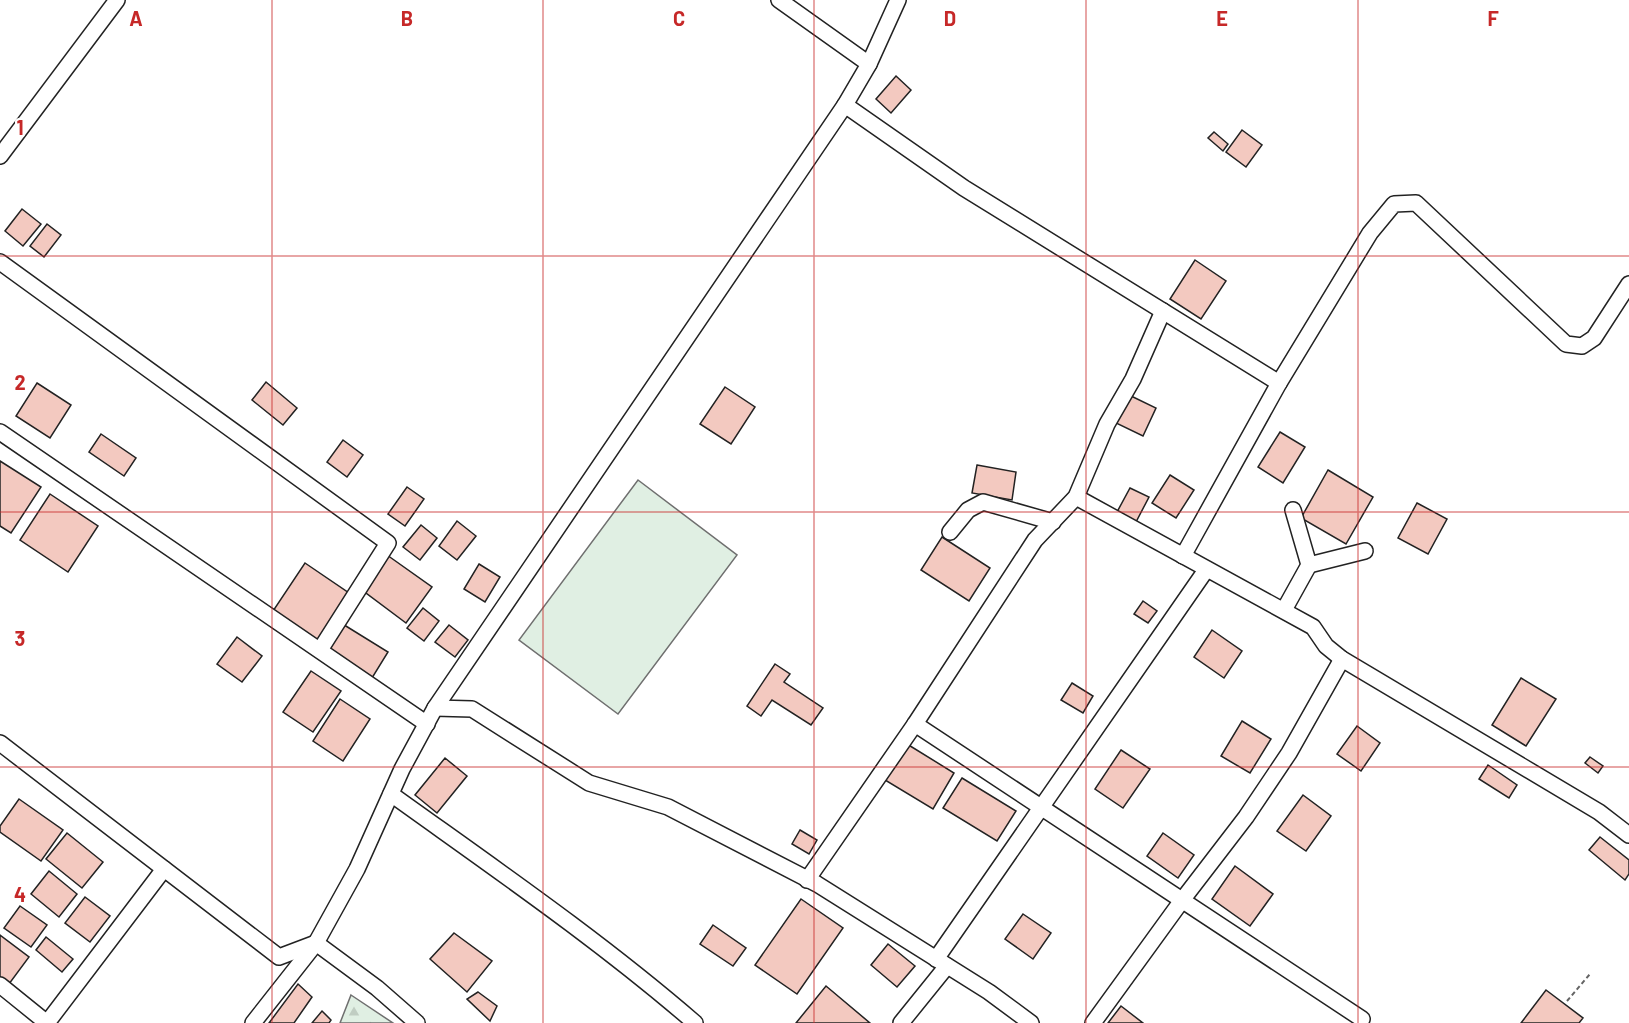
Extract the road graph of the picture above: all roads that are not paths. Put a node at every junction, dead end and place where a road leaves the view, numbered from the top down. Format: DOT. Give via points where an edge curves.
graph roads {
  1 [pos="117,0"];
  2 [pos="779,0"];
  3 [pos="898,0"];
  4 [pos="869,64"];
  5 [pos="845,105"];
  6 [pos="0,156"];
  7 [pos="0,262"];
  8 [pos="1629,284"];
  9 [pos="1163,311"];
  10 [pos="1279,383"];
  11 [pos="0,432"];
  12 [pos="1076,497"];
  13 [pos="1293,510"];
  14 [pos="1053,522"];
  15 [pos="950,532"];
  16 [pos="1365,551"];
  17 [pos="1183,556"];
  18 [pos="1309,565"];
  19 [pos="1206,570"];
  20 [pos="1284,610"];
  21 [pos="320,650"];
  22 [pos="1342,659"];
  23 [pos="435,708"];
  24 [pos="427,724"];
  25 [pos="915,724"];
  26 [pos="0,743"];
  27 [pos="391,794"];
  28 [pos="1042,807"];
  29 [pos="1629,835"];
  30 [pos="164,868"];
  31 [pos="807,880"];
  32 [pos="1183,899"];
  33 [pos="316,943"];
  34 [pos="941,963"];
  35 [pos="0,985"];
  36 [pos="1362,1019"];
  37 [pos="47,1023"];
  38 [pos="253,1023"];
  39 [pos="417,1023"];
  40 [pos="695,1023"];
  41 [pos="901,1023"];
  42 [pos="1031,1023"];
  43 [pos="1093,1023"];
  1 -- 6 [label="street"];
  2 -- 4 [label="street"];
  3 -- 4 [label="street"];
  4 -- 5 [label="street"];
  5 -- 9 [label="street" via="964,188"];
  5 -- 23 [label="street"];
  7 -- 21 [label="street" via="388,543"];
  8 -- 10 [label="street" via="1594,338 1582,346 1566,344 1416,203 1394,204 1370,233"];
  9 -- 10 [label="street"];
  9 -- 12 [label="street"];
  10 -- 17 [label="street"];
  11 -- 21 [label="street"];
  12 -- 14 [label="street"];
  12 -- 17 [label="street"];
  13 -- 18 [label="street"];
  14 -- 15 [label="street" via="983,502 968,510"];
  14 -- 25 [label="street" via="1035,540"];
  16 -- 18 [label="street"];
  17 -- 19 [label="street"];
  18 -- 20 [label="street"];
  19 -- 20 [label="street"];
  19 -- 28 [label="street"];
  20 -- 22 [label="street" via="1313,627 1326,646"];
  21 -- 24 [label="street"];
  22 -- 29 [label="street" via="1599,812"];
  22 -- 32 [label="street" via="1289,753"];
  23 -- 24 [label="street"];
  23 -- 31 [label="street" via="471,709 589,783 668,807"];
  24 -- 27 [label="street"];
  25 -- 28 [label="street"];
  25 -- 31 [label="street"];
  26 -- 30 [label="street"];
  27 -- 33 [label="street" via="357,869"];
  27 -- 40 [label="street" via="593,941"];
  28 -- 32 [label="street"];
  28 -- 34 [label="street"];
  30 -- 33 [label="street" via="279,957"];
  30 -- 37 [label="street"];
  31 -- 34 [label="street"];
  32 -- 36 [label="street"];
  32 -- 43 [label="street"];
  33 -- 38 [label="street"];
  33 -- 39 [label="street"];
  34 -- 41 [label="street"];
  34 -- 42 [label="street"];
  35 -- 37 [label="street"];
}
